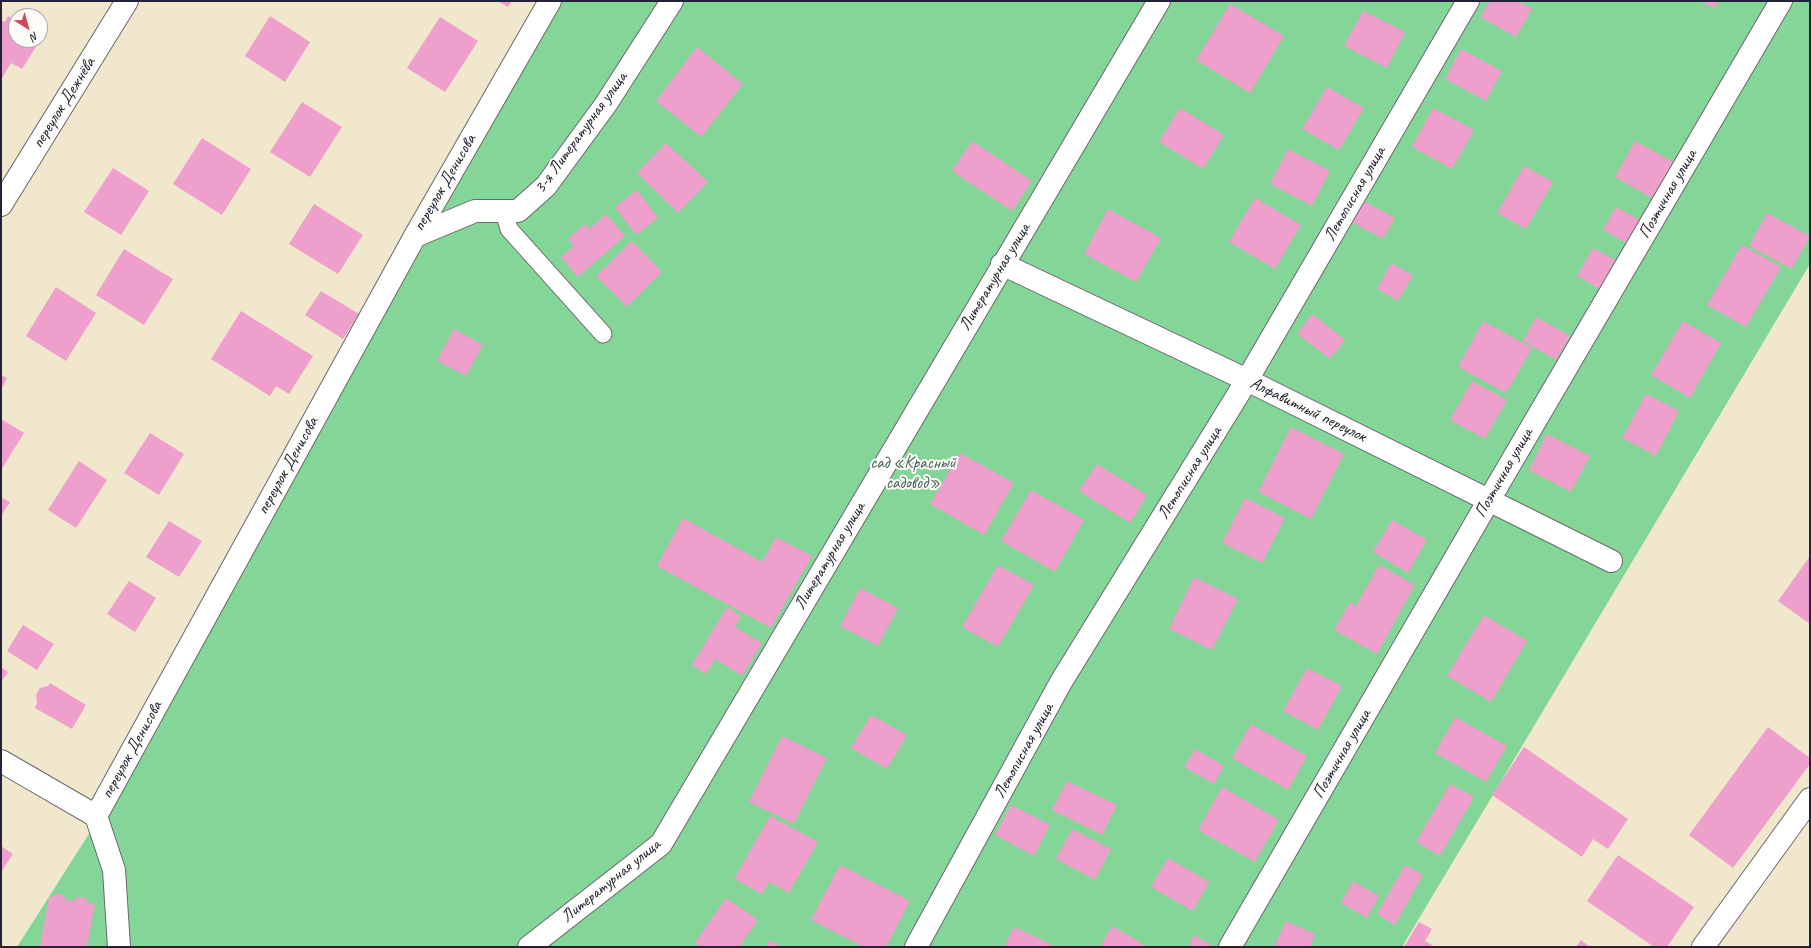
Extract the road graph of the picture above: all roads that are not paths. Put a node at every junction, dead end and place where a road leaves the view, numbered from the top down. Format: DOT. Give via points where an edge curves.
graph roads {
  1 [pos="127,1"];
  2 [pos="550,1"];
  3 [pos="672,1"];
  4 [pos="1159,1"];
  5 [pos="1468,1"];
  6 [pos="1781,1"];
  7 [pos="1,205"];
  8 [pos="504,211"];
  9 [pos="415,236"];
  10 [pos="1002,264"];
  11 [pos="603,334"];
  12 [pos="1247,380"];
  13 [pos="1489,500"];
  14 [pos="1611,561"];
  15 [pos="1,761"];
  16 [pos="1810,799"];
  17 [pos="96,816"];
  18 [pos="119,947"];
  19 [pos="530,947"];
  20 [pos="916,947"];
  21 [pos="1230,947"];
  22 [pos="1703,947"];
  1 -- 7 [label="street, переулок Дежнёва"];
  2 -- 9 [label="street, переулок Денисова"];
  3 -- 8 [label="street, 3-я Литературная улица" via="606,104 546,186 518,212"];
  4 -- 10 [label="street, Литературная улица"];
  5 -- 12 [label="street, Летописная улица"];
  6 -- 13 [label="street, Поэтичная улица"];
  8 -- 9 [label="street, 3-я Литературная улица" via="475,211"];
  8 -- 11 [label="lane" via="509,229"];
  9 -- 17 [label="street, переулок Денисова"];
  10 -- 12 [label="street, Алфавитный переулок"];
  10 -- 19 [label="street, Литературная улица" via="661,844"];
  12 -- 13 [label="street, Алфавитный переулок"];
  12 -- 20 [label="street, Летописная улица" via="1061,682"];
  13 -- 14 [label="street, Алфавитный переулок"];
  13 -- 21 [label="street, Поэтичная улица"];
  15 -- 17 [label="street"];
  16 -- 22 [label="street"];
  17 -- 18 [label="street, переулок Денисова" via="114,870"];
}
